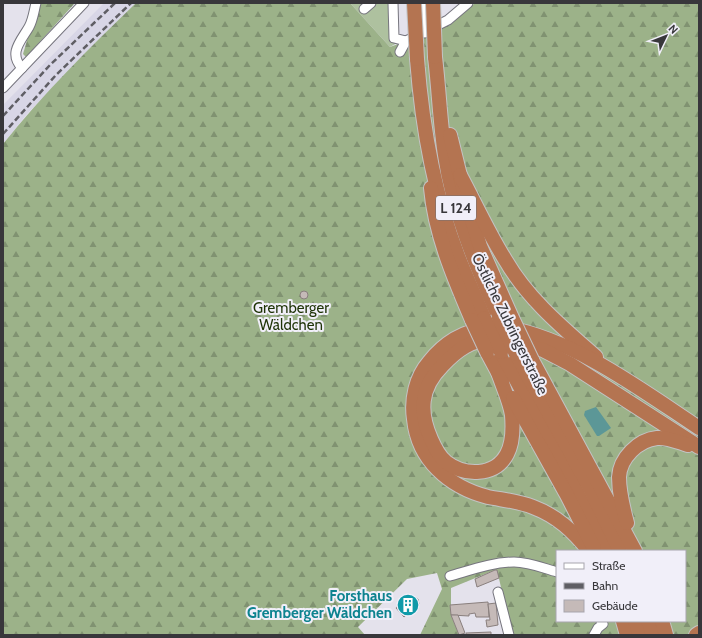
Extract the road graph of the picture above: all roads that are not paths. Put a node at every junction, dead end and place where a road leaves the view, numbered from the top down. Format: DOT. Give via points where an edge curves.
graph roads {
  1 [pos="36,3"];
  2 [pos="84,3"];
  3 [pos="393,3"];
  4 [pos="414,3"];
  5 [pos="424,3"];
  6 [pos="433,3"];
  7 [pos="468,3"];
  8 [pos="425,33"];
  9 [pos="406,41"];
  10 [pos="400,52"];
  11 [pos="22,68"];
  12 [pos="3,88"];
  13 [pos="439,92"];
  14 [pos="460,175"];
  15 [pos="505,318"];
  16 [pos="494,352"];
  17 [pos="498,372"];
  18 [pos="615,374"];
  19 [pos="699,428"];
  20 [pos="699,448"];
  21 [pos="633,546"];
  22 [pos="588,550"];
  23 [pos="595,550"];
  24 [pos="606,550"];
  25 [pos="620,550"];
  26 [pos="556,572"];
  27 [pos="450,576"];
  28 [pos="498,592"];
  29 [pos="602,622"];
  30 [pos="623,622"];
  31 [pos="635,622"];
  32 [pos="649,622"];
  33 [pos="661,630"];
  34 [pos="699,633"];
  35 [pos="509,635"];
  36 [pos="594,635"];
  37 [pos="627,635"];
  38 [pos="640,635"];
  39 [pos="696,635"];
  1 -- 11 [label="lane" via="29,26 16,50 15,58"];
  2 -- 11 [label="lane"];
  3 -- 9 [label="lane" via="394,38"];
  4 -- 16 [label="highway, bridge" via="417,59 433,208 457,284"];
  5 -- 8 [label="lane"];
  6 -- 13 [label="highway, Östliche Zubringerstraße / L 124, bridge"];
  7 -- 8 [label="lane" via="448,20"];
  8 -- 9 [label="lane"];
  9 -- 10 [label="lane"];
  11 -- 12 [label="lane"];
  13 -- 14 [label="highway"];
  13 -- 15 [label="highway, Östliche Zubringerstraße / L 124" via="445,155 456,207 470,250"];
  14 -- 15 [label="highway" via="480,246"];
  14 -- 18 [label="highway" via="506,262 536,301"];
  15 -- 21 [label="highway, bridge" via="532,360"];
  15 -- 25 [label="highway, Östliche Zubringerstraße / L 124, bridge" via="516,354 589,486"];
  16 -- 17 [label="highway"];
  16 -- 24 [label="highway, Östliche Zubringerstraße" via="576,490"];
  17 -- 20 [label="highway" via="512,413 512,435 507,454 495,466 480,473 464,472 445,461 433,444 426,429 422,409 426,390 435,373 458,351 485,340 528,345 570,364"];
  17 -- 23 [label="highway"];
  18 -- 19 [label="highway"];
  18 -- 22 [label="highway" via="567,347 538,336 510,328 481,328 450,341 428,363 418,381 412,407 415,432 423,452 446,479 470,491 533,507 566,525"];
  20 -- 21 [label="highway" via="658,438 640,444 624,460 619,476 621,498"];
  26 -- 27 [label="lane" via="516,562 496,564"];
  28 -- 35 [label="lane"];
  29 -- 36 [label="lane" via="603,624"];
  30 -- 37 [label="highway"];
  31 -- 38 [label="highway"];
  32 -- 33 [label="highway"];
  34 -- 39 [label="highway"];
}
